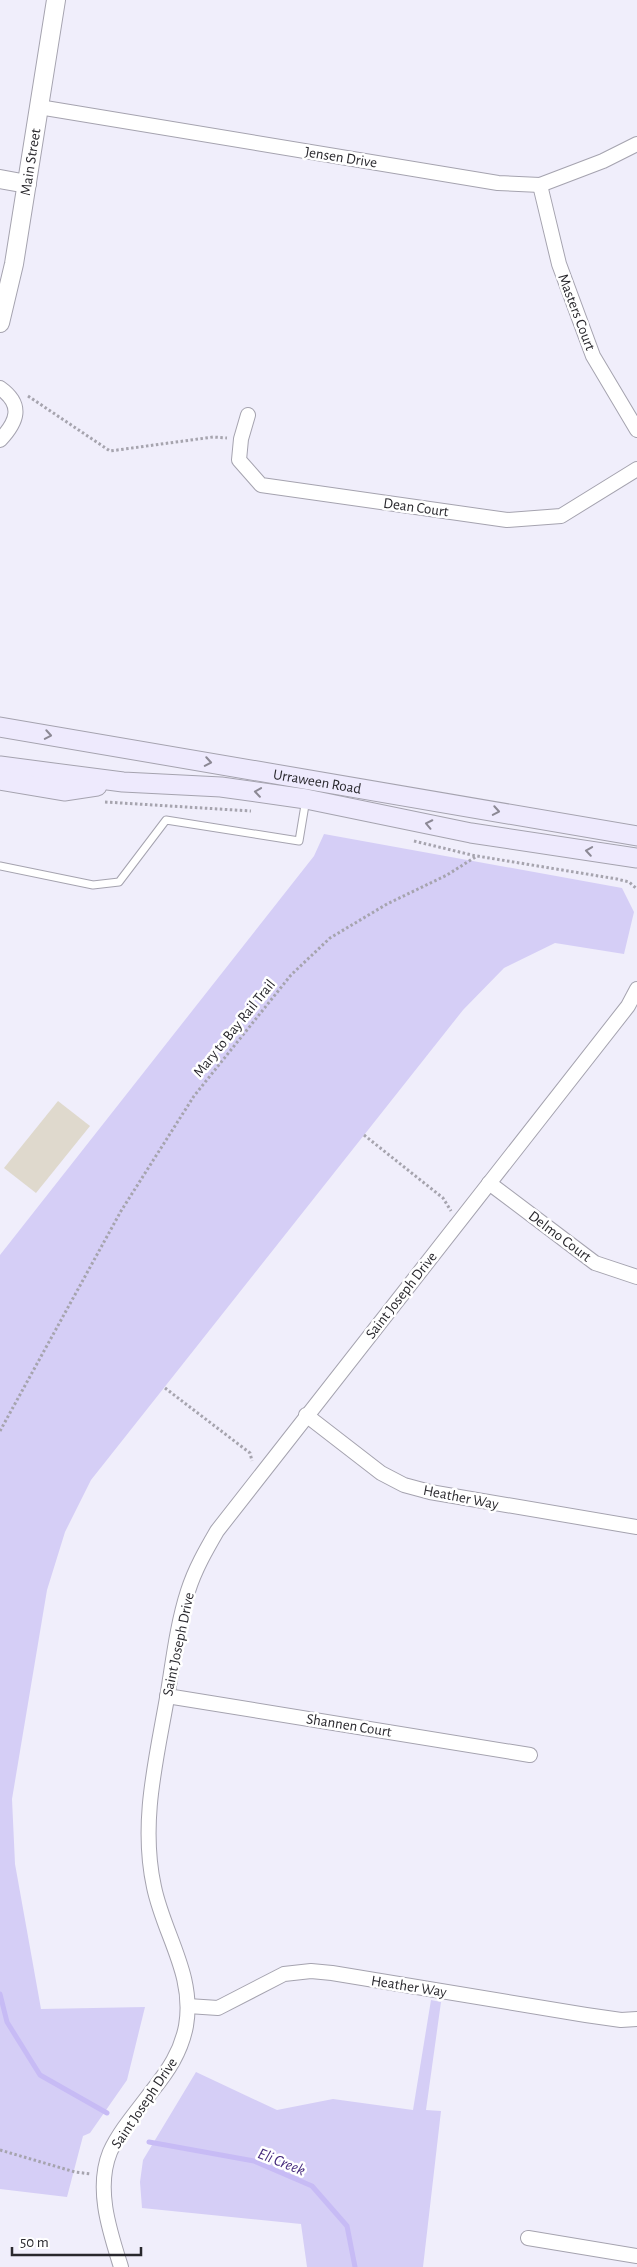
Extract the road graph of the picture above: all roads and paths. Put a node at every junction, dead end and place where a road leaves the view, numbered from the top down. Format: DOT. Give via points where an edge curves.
graph roads {
  1 [pos="56,0"];
  2 [pos="39,107"];
  3 [pos="637,144"];
  4 [pos="0,179"];
  5 [pos="27,184"];
  6 [pos="540,185"];
  7 [pos="0,323"];
  8 [pos="0,388"];
  9 [pos="28,396"];
  10 [pos="248,415"];
  11 [pos="637,430"];
  12 [pos="0,440"];
  13 [pos="241,440"];
  14 [pos="637,469"];
  15 [pos="0,727"];
  16 [pos="0,766"];
  17 [pos="0,780"];
  18 [pos="123,782"];
  19 [pos="306,799"];
  20 [pos="98,802"];
  21 [pos="257,812"];
  22 [pos="637,836"];
  23 [pos="412,841"];
  24 [pos="477,856"];
  25 [pos="637,858"];
  26 [pos="0,866"];
  27 [pos="637,889"];
  28 [pos="637,989"];
  29 [pos="633,1008"];
  30 [pos="364,1135"];
  31 [pos="490,1183"];
  32 [pos="460,1220"];
  33 [pos="637,1277"];
  34 [pos="165,1388"];
  35 [pos="306,1415"];
  36 [pos="0,1431"];
  37 [pos="262,1472"];
  38 [pos="637,1527"];
  39 [pos="167,1696"];
  40 [pos="530,1755"];
  41 [pos="188,2006"];
  42 [pos="637,2019"];
  43 [pos="0,2150"];
  44 [pos="94,2174"];
  45 [pos="528,2238"];
  46 [pos="637,2256"];
  47 [pos="121,2267"];
  1 -- 2 [label="street, Main Street"];
  2 -- 5 [label="street, Main Street"];
  2 -- 6 [label="street, Jensen Drive" via="498,183"];
  3 -- 6 [label="street, Jensen Drive"];
  4 -- 5 [label="street"];
  5 -- 7 [label="street, Main Street"];
  6 -- 11 [label="street, Masters Court" via="558,264 593,356"];
  8 -- 12 [label="street" via="10,395 16,410 14,426"];
  9 -- 13 [label="path" via="110,451 213,437"];
  10 -- 13 [label="street, Dean Court"];
  13 -- 14 [label="street, Dean Court" via="239,460 261,485 507,520 561,516"];
  15 -- 22 [label="main road, Urraween Road, one-way"];
  16 -- 18 [label="main road, Urraween Road"];
  17 -- 18 [label="main road" via="64,791"];
  19 -- 18 [label="main road, Urraween Road, one-way" via="221,787"];
  25 -- 19 [label="main road, Urraween Road, one-way" via="471,833"];
  19 -- 26 [label="lane" via="299,841 166,820 119,882 93,884"];
  20 -- 21 [label="path"];
  23 -- 24 [label="path"];
  24 -- 27 [label="path" via="617,879 629,882"];
  24 -- 36 [label="path, Mary to Bay Rail Trail" via="330,938 291,975 194,1096 121,1211"];
  28 -- 29 [label="street, Saint Joseph Drive"];
  29 -- 31 [label="street, Saint Joseph Drive"];
  30 -- 32 [label="path" via="443,1198"];
  31 -- 32 [label="street, Saint Joseph Drive"];
  31 -- 33 [label="street, Delmo Court" via="595,1262"];
  32 -- 35 [label="street, Saint Joseph Drive"];
  34 -- 37 [label="path" via="250,1453 253,1464"];
  35 -- 37 [label="street, Saint Joseph Drive"];
  35 -- 38 [label="street, Heather Way" via="381,1474 404,1485"];
  37 -- 39 [label="street, Saint Joseph Drive" via="217,1531 199,1562 181,1614"];
  39 -- 40 [label="street, Shannen Court"];
  39 -- 41 [label="street, Saint Joseph Drive" via="148,1806 148,1840 154,1888 181,1962 188,1989"];
  41 -- 42 [label="street, Heather Way" via="218,2008 284,1974 311,1971 586,2015"];
  41 -- 47 [label="street, Saint Joseph Drive" via="186,2027 172,2066 110,2152 105,2184 108,2217"];
  43 -- 44 [label="path" via="75,2172"];
  45 -- 46 [label="street"];
}
